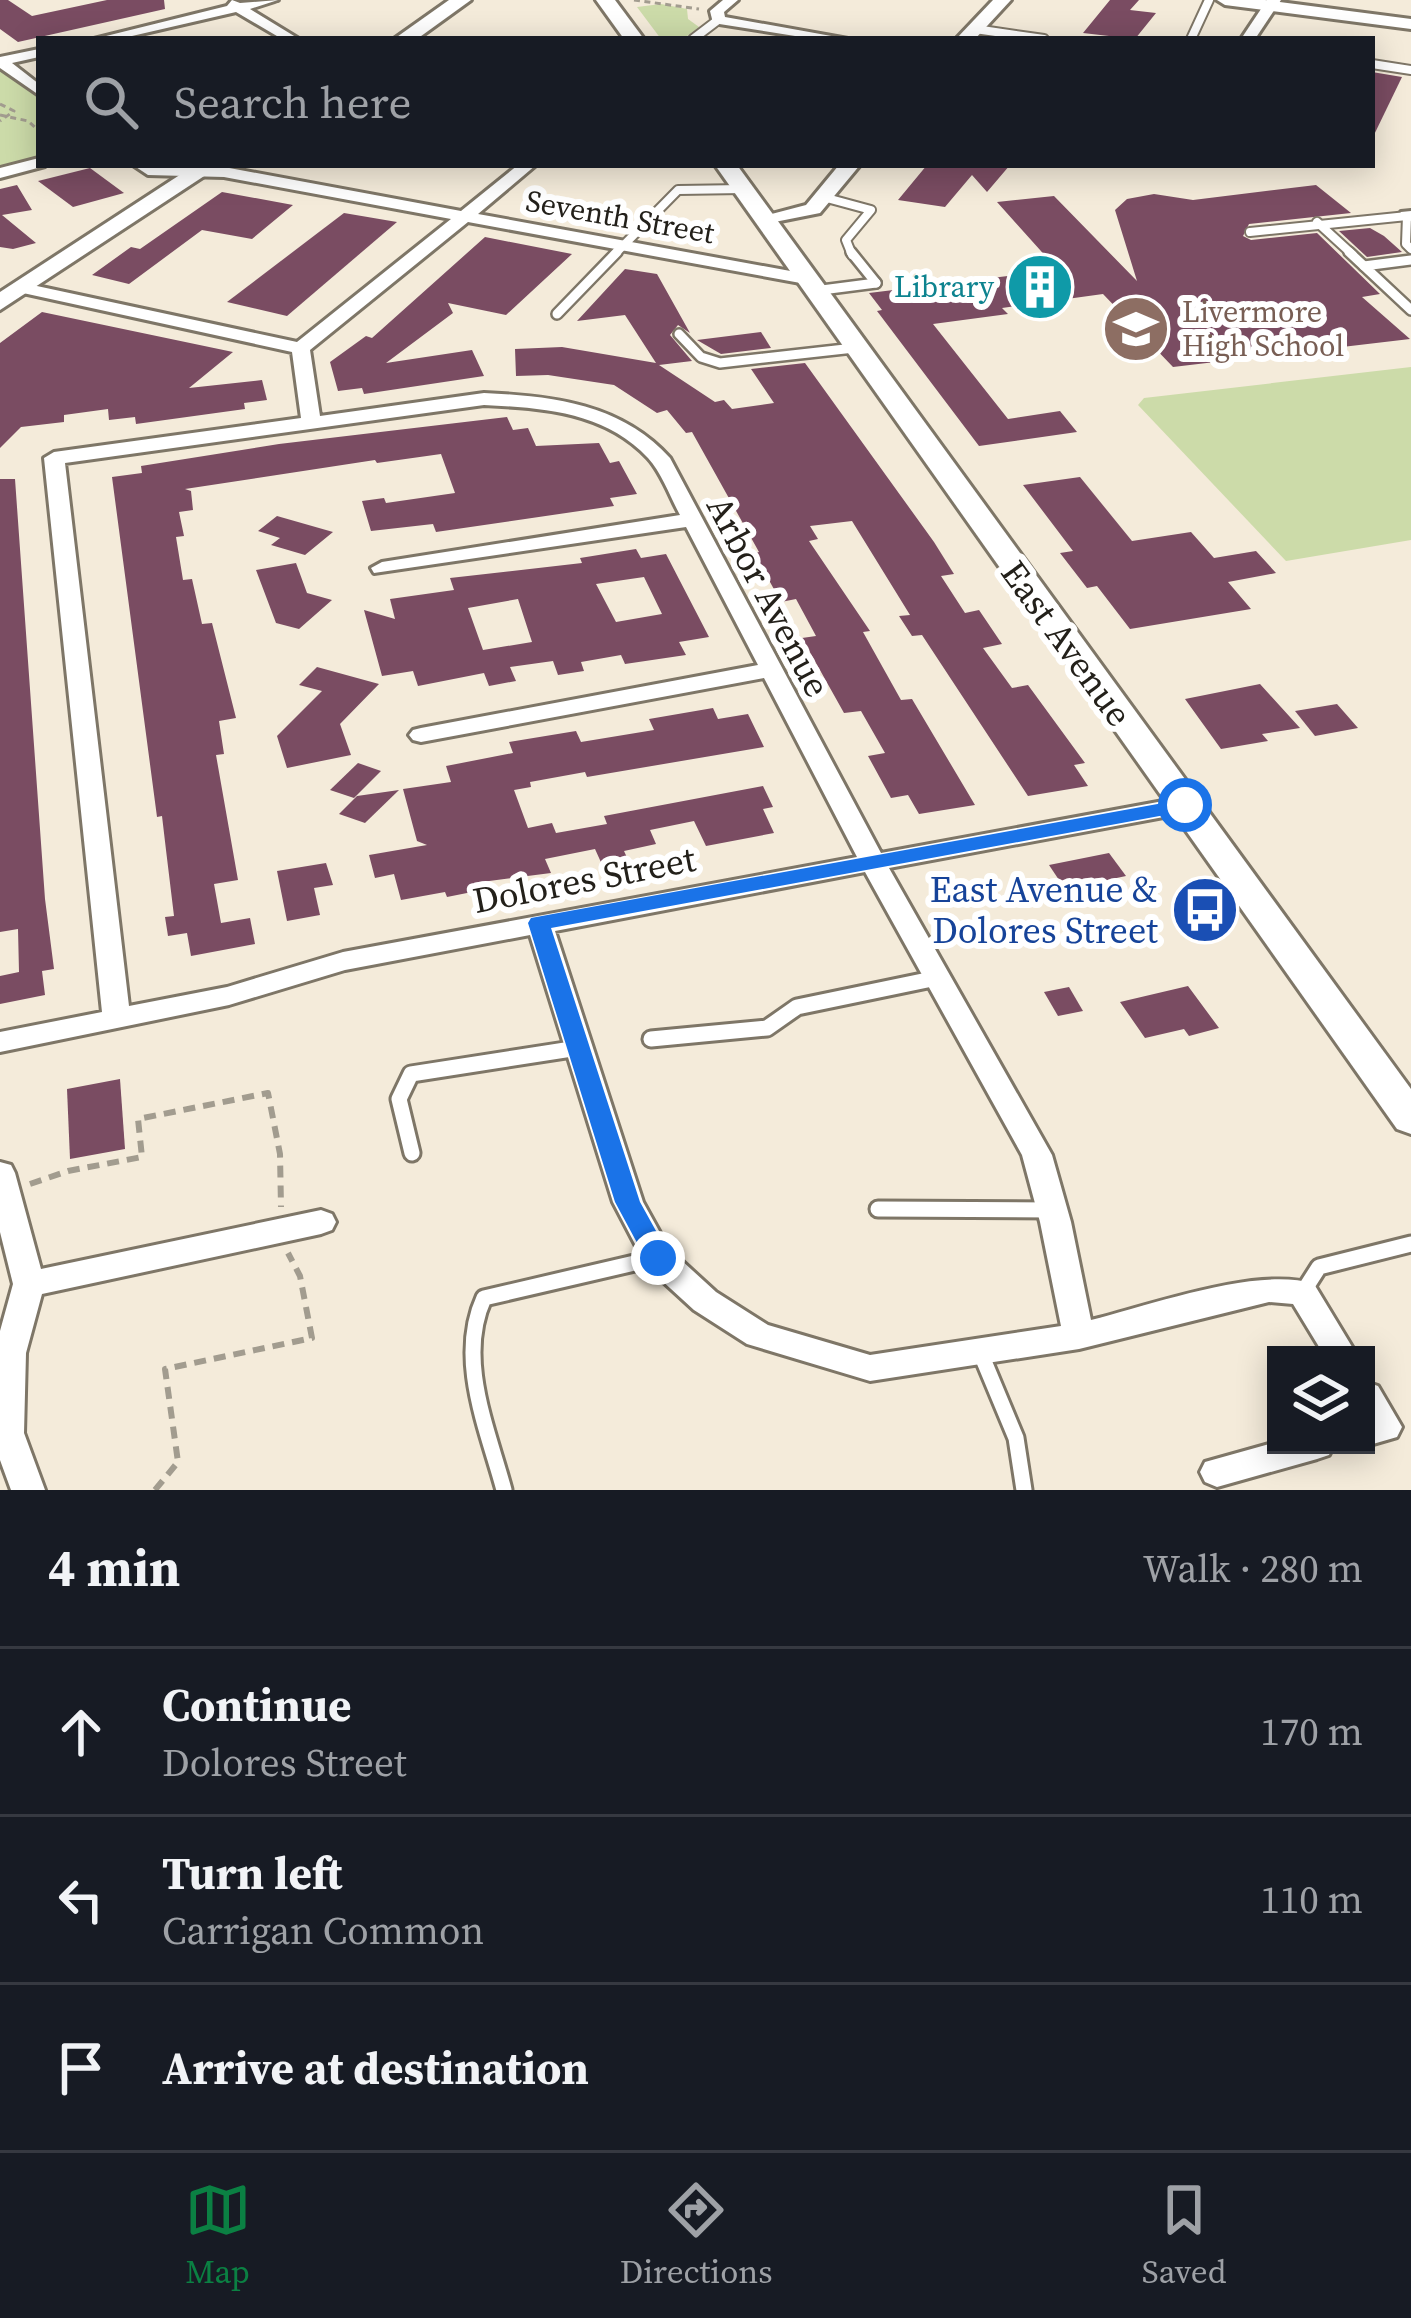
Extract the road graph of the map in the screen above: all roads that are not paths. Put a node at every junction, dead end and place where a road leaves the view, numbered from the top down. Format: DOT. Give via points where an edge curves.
graph roads {
  1 [pos="271,0"];
  2 [pos="462,0"];
  3 [pos="595,0"];
  4 [pos="730,0"];
  5 [pos="1004,0"];
  6 [pos="1209,0"];
  7 [pos="1226,0"];
  8 [pos="606,1"];
  9 [pos="1272,3"];
  10 [pos="231,4"];
  11 [pos="718,20"];
  12 [pos="1411,24"];
  13 [pos="112,36"];
  14 [pos="287,36"];
  15 [pos="408,36"];
  16 [pos="632,36"];
  17 [pos="697,36"];
  18 [pos="822,36"];
  19 [pos="969,36"];
  20 [pos="1192,36"];
  21 [pos="1250,36"];
  22 [pos="36,54"];
  23 [pos="0,62"];
  24 [pos="1375,64"];
  25 [pos="1411,70"];
  26 [pos="36,89"];
  27 [pos="36,165"];
  28 [pos="145,168"];
  29 [pos="205,168"];
  30 [pos="524,168"];
  31 [pos="728,168"];
  32 [pos="848,168"];
  33 [pos="0,173"];
  34 [pos="827,193"];
  35 [pos="754,204"];
  36 [pos="1409,216"];
  37 [pos="467,217"];
  38 [pos="1317,222"];
  39 [pos="1250,232"];
  40 [pos="624,245"];
  41 [pos="1411,249"];
  42 [pos="1411,260"];
  43 [pos="1364,266"];
  44 [pos="810,285"];
  45 [pos="23,288"];
  46 [pos="1411,293"];
  47 [pos="1395,295"];
  48 [pos="0,303"];
  49 [pos="1411,310"];
  50 [pos="557,314"];
  51 [pos="679,334"];
  52 [pos="301,348"];
  53 [pos="854,348"];
  54 [pos="310,421"];
  55 [pos="692,520"];
  56 [pos="382,568"];
  57 [pos="769,670"];
  58 [pos="421,735"];
  59 [pos="1185,805"];
  60 [pos="873,863"];
  61 [pos="539,923"];
  62 [pos="937,978"];
  63 [pos="117,1019"];
  64 [pos="651,1039"];
  65 [pos="0,1042"];
  66 [pos="579,1048"];
  67 [pos="1404,1099"];
  68 [pos="412,1153"];
  69 [pos="0,1173"];
  70 [pos="878,1210"];
  71 [pos="1054,1210"];
  72 [pos="321,1222"];
  73 [pos="1411,1244"];
  74 [pos="658,1258"];
  75 [pos="29,1284"];
  76 [pos="1303,1293"];
  77 [pos="1079,1336"];
  78 [pos="1335,1346"];
  79 [pos="981,1354"];
  80 [pos="1283,1454"];
  81 [pos="1216,1472"];
  82 [pos="28,1490"];
  83 [pos="504,1490"];
  84 [pos="1024,1490"];
  1 -- 10 [label="street"];
  2 -- 15 [label="main road"];
  3 -- 8 [label="street"];
  4 -- 11 [label="street"];
  5 -- 19 [label="street"];
  6 -- 20 [label="lane"];
  7 -- 9 [label="street"];
  8 -- 16 [label="main road"];
  9 -- 12 [label="street"];
  9 -- 21 [label="street"];
  10 -- 13 [label="street"];
  10 -- 14 [label="street"];
  11 -- 17 [label="lane"];
  11 -- 18 [label="street"];
  22 -- 23 [label="street"];
  23 -- 26 [label="street"];
  24 -- 25 [label="lane"];
  27 -- 33 [label="street"];
  28 -- 29 [label="street, Seventh Street"];
  29 -- 37 [label="street, Seventh Street"];
  29 -- 45 [label="main road"];
  30 -- 37 [label="street"];
  31 -- 35 [label="main road, East Avenue"];
  32 -- 34 [label="street"];
  34 -- 35 [label="street" via="813,209"];
  34 -- 44 [label="lane" via="871,210 846,240 876,283"];
  35 -- 40 [label="lane" via="681,189"];
  35 -- 44 [label="main road, East Avenue"];
  36 -- 38 [label="lane"];
  36 -- 41 [label="lane"];
  37 -- 40 [label="street, Seventh Street"];
  37 -- 52 [label="street"];
  38 -- 39 [label="lane"];
  38 -- 43 [label="lane"];
  40 -- 44 [label="street, Seventh Street"];
  40 -- 50 [label="lane"];
  42 -- 43 [label="lane"];
  43 -- 47 [label="lane"];
  44 -- 53 [label="main road, East Avenue"];
  45 -- 48 [label="main road"];
  45 -- 52 [label="street"];
  46 -- 47 [label="lane"];
  47 -- 49 [label="lane"];
  51 -- 53 [label="lane" via="701,357 720,362"];
  52 -- 54 [label="street"];
  53 -- 59 [label="main road, East Avenue"];
  54 -- 55 [label="street, Arbor Avenue" via="484,399 599,414 659,458"];
  54 -- 63 [label="street, Arbor Avenue" via="54,458"];
  55 -- 56 [label="street"];
  55 -- 57 [label="street, Arbor Avenue"];
  57 -- 58 [label="street"];
  57 -- 60 [label="street, Arbor Avenue"];
  59 -- 60 [label="street, Dolores Street"];
  59 -- 67 [label="main road, East Avenue"];
  60 -- 61 [label="street, Dolores Street"];
  60 -- 62 [label="street, Arbor Avenue"];
  61 -- 63 [label="street, Dolores Street"];
  61 -- 66 [label="street"];
  62 -- 64 [label="lane" via="797,1007 767,1028"];
  62 -- 71 [label="street, Arbor Avenue" via="1037,1155"];
  63 -- 65 [label="street, Dolores Street"];
  66 -- 68 [label="lane" via="411,1074 400,1099"];
  66 -- 74 [label="street" via="628,1202"];
  69 -- 75 [label="street"];
  70 -- 71 [label="lane"];
  71 -- 77 [label="street, Arbor Avenue"];
  72 -- 75 [label="street"];
  73 -- 76 [label="lane" via="1319,1267"];
  74 -- 79 [label="street" via="758,1335 810,1352 870,1368"];
  74 -- 83 [label="lane" via="484,1298 472,1314 470,1347"];
  75 -- 82 [label="street" via="10,1354 7,1433"];
  76 -- 77 [label="street" via="1269,1289"];
  76 -- 78 [label="street"];
  77 -- 79 [label="street"];
  79 -- 84 [label="lane" via="1016,1438"];
  80 -- 81 [label="street"];
}
